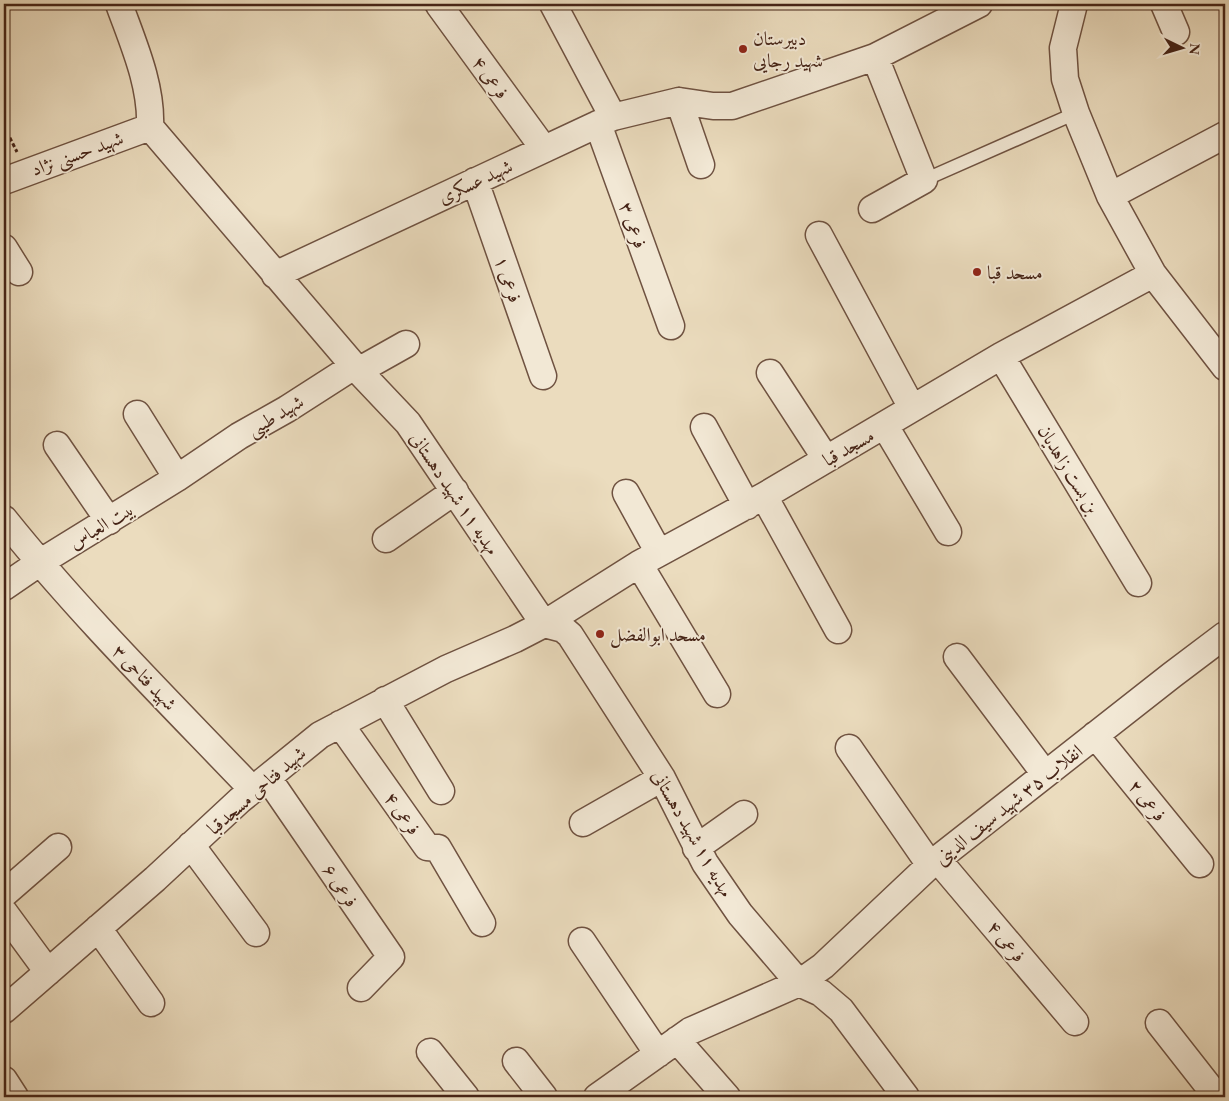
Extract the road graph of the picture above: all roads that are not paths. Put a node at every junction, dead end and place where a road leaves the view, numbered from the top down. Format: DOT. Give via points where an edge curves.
graph roads {
  1 [pos="119,4"];
  2 [pos="553,4"];
  3 [pos="979,4"];
  4 [pos="1074,4"];
  5 [pos="1164,4"];
  6 [pos="439,5"];
  7 [pos="1176,32"];
  8 [pos="875,57"];
  9 [pos="679,101"];
  10 [pos="1076,114"];
  11 [pos="605,120"];
  12 [pos="150,127"];
  13 [pos="1225,135"];
  14 [pos="544,149"];
  15 [pos="700,165"];
  16 [pos="924,180"];
  17 [pos="4,181"];
  18 [pos="475,181"];
  19 [pos="1110,196"];
  20 [pos="872,209"];
  21 [pos="819,234"];
  22 [pos="4,248"];
  23 [pos="19,272"];
  24 [pos="1153,274"];
  25 [pos="275,275"];
  26 [pos="670,326"];
  27 [pos="406,344"];
  28 [pos="1001,356"];
  29 [pos="1225,367"];
  30 [pos="356,368"];
  31 [pos="770,372"];
  32 [pos="543,376"];
  33 [pos="912,408"];
  34 [pos="137,414"];
  35 [pos="885,426"];
  36 [pos="704,427"];
  37 [pos="58,445"];
  38 [pos="826,459"];
  39 [pos="187,471"];
  40 [pos="455,491"];
  41 [pos="626,493"];
  42 [pos="756,501"];
  43 [pos="4,519"];
  44 [pos="109,521"];
  45 [pos="948,532"];
  46 [pos="386,538"];
  47 [pos="649,558"];
  48 [pos="39,563"];
  49 [pos="1138,583"];
  50 [pos="4,587"];
  51 [pos="544,624"];
  52 [pos="838,630"];
  53 [pos="1225,635"];
  54 [pos="957,657"];
  55 [pos="718,694"];
  56 [pos="385,700"];
  57 [pos="340,724"];
  58 [pos="1095,735"];
  59 [pos="849,748"];
  60 [pos="1045,774"];
  61 [pos="662,778"];
  62 [pos="260,784"];
  63 [pos="441,791"];
  64 [pos="744,814"];
  65 [pos="583,823"];
  66 [pos="191,845"];
  67 [pos="58,847"];
  68 [pos="696,848"];
  69 [pos="934,862"];
  70 [pos="1200,864"];
  71 [pos="4,894"];
  72 [pos="4,912"];
  73 [pos="482,923"];
  74 [pos="98,928"];
  75 [pos="256,933"];
  76 [pos="582,941"];
  77 [pos="48,972"];
  78 [pos="799,983"];
  79 [pos="361,988"];
  80 [pos="151,1004"];
  81 [pos="4,1010"];
  82 [pos="1075,1022"];
  83 [pos="1159,1023"];
  84 [pos="668,1047"];
  85 [pos="430,1052"];
  86 [pos="516,1061"];
  87 [pos="4,1080"];
  88 [pos="16,1097"];
  89 [pos="466,1097"];
  90 [pos="544,1097"];
  91 [pos="597,1097"];
  92 [pos="727,1097"];
  93 [pos="906,1097"];
  94 [pos="1217,1097"];
  1 -- 12 [label="street" via="147,89"];
  2 -- 11 [label="street"];
  3 -- 8 [label="street"];
  4 -- 10 [label="street" via="1064,48 1064,79"];
  5 -- 7 [label="street"];
  6 -- 14 [label="street, فرعی ۴"];
  8 -- 9 [label="street" via="732,106"];
  8 -- 16 [label="street"];
  9 -- 11 [label="street, شهید عسکری"];
  9 -- 15 [label="street"];
  10 -- 16 [label="lane"];
  10 -- 19 [label="street"];
  11 -- 14 [label="street, شهید عسکری"];
  11 -- 26 [label="street, فرعی ۳"];
  12 -- 17 [label="street, شهید حسنی نژاد"];
  12 -- 25 [label="street, مهدیه ۱۱ شهید دهستانی"];
  13 -- 19 [label="street"];
  14 -- 18 [label="street, شهید عسکری"];
  16 -- 20 [label="street"];
  18 -- 25 [label="street, شهید عسکری"];
  18 -- 32 [label="street, فرعی ۱"];
  19 -- 24 [label="street"];
  21 -- 33 [label="street"];
  22 -- 23 [label="street"];
  24 -- 28 [label="street, مسجد قبا"];
  24 -- 29 [label="street"];
  25 -- 30 [label="street, مهدیه ۱۱ شهید دهستانی"];
  27 -- 30 [label="street, شهید طیبی"];
  28 -- 33 [label="street, مسجد قبا"];
  28 -- 49 [label="street, بن بست زاهدیان"];
  30 -- 39 [label="street, شهید طیبی" via="239,436"];
  30 -- 40 [label="street, مهدیه ۱۱ شهید دهستانی" via="408,423"];
  31 -- 38 [label="street"];
  33 -- 35 [label="street, مسجد قبا"];
  34 -- 39 [label="street"];
  35 -- 38 [label="street, مسجد قبا"];
  35 -- 45 [label="street"];
  36 -- 42 [label="street"];
  37 -- 44 [label="street"];
  38 -- 42 [label="street, مسجد قبا"];
  39 -- 44 [label="street, بیت العباس"];
  40 -- 46 [label="street"];
  40 -- 51 [label="street, مهدیه ۱۱ شهید دهستانی"];
  41 -- 47 [label="street"];
  42 -- 47 [label="street, مسجد قبا"];
  42 -- 52 [label="street"];
  43 -- 48 [label="street, شهید فتاحی ۳"];
  44 -- 48 [label="street, بیت العباس"];
  47 -- 51 [label="street, مسجد قبا"];
  47 -- 55 [label="street"];
  48 -- 50 [label="street, بیت العباس"];
  48 -- 62 [label="street, شهید فتاحی ۳" via="77,606"];
  51 -- 56 [label="street, شهید فتاحی مسجدقبا" via="446,668"];
  51 -- 61 [label="street, مهدیه ۱۱ شهید دهستانی" via="563,629 570,635"];
  53 -- 58 [label="street, انقلاب ۳۵ شهید سیف الدینی"];
  54 -- 60 [label="street"];
  56 -- 57 [label="street, شهید فتاحی مسجدقبا"];
  56 -- 63 [label="street"];
  57 -- 62 [label="street, شهید فتاحی مسجدقبا" via="320,735"];
  57 -- 73 [label="street, فرعی ۴" via="427,847 438,848"];
  58 -- 60 [label="street, انقلاب ۳۵ شهید سیف الدینی"];
  58 -- 70 [label="street, فرعی ۲"];
  59 -- 69 [label="street"];
  60 -- 69 [label="street, انقلاب ۳۵ شهید سیف الدینی"];
  61 -- 65 [label="street"];
  61 -- 68 [label="street, مهدیه ۱۱ شهید دهستانی"];
  62 -- 66 [label="street, شهید فتاحی مسجدقبا"];
  62 -- 79 [label="street, فرعی ۶" via="391,957"];
  64 -- 68 [label="street"];
  66 -- 74 [label="street, شهید فتاحی مسجدقبا"];
  66 -- 75 [label="street"];
  67 -- 71 [label="street"];
  68 -- 78 [label="street, مهدیه ۱۱ شهید دهستانی" via="740,914"];
  69 -- 78 [label="street, انقلاب ۳۵ شهید سیف الدینی" via="823,966"];
  69 -- 82 [label="street, فرعی ۴"];
  72 -- 77 [label="street"];
  74 -- 77 [label="street, شهید فتاحی مسجدقبا"];
  74 -- 80 [label="street"];
  76 -- 84 [label="street"];
  77 -- 81 [label="street, شهید فتاحی مسجدقبا"];
  78 -- 84 [label="street, انقلاب ۳۵ شهید سیف الدینی" via="690,1031"];
  78 -- 93 [label="street" via="821,993 841,1010"];
  83 -- 94 [label="street"];
  84 -- 91 [label="street, انقلاب ۳۵ شهید سیف الدینی"];
  84 -- 92 [label="street"];
  85 -- 89 [label="street"];
  86 -- 90 [label="street"];
  87 -- 88 [label="street"];
}
